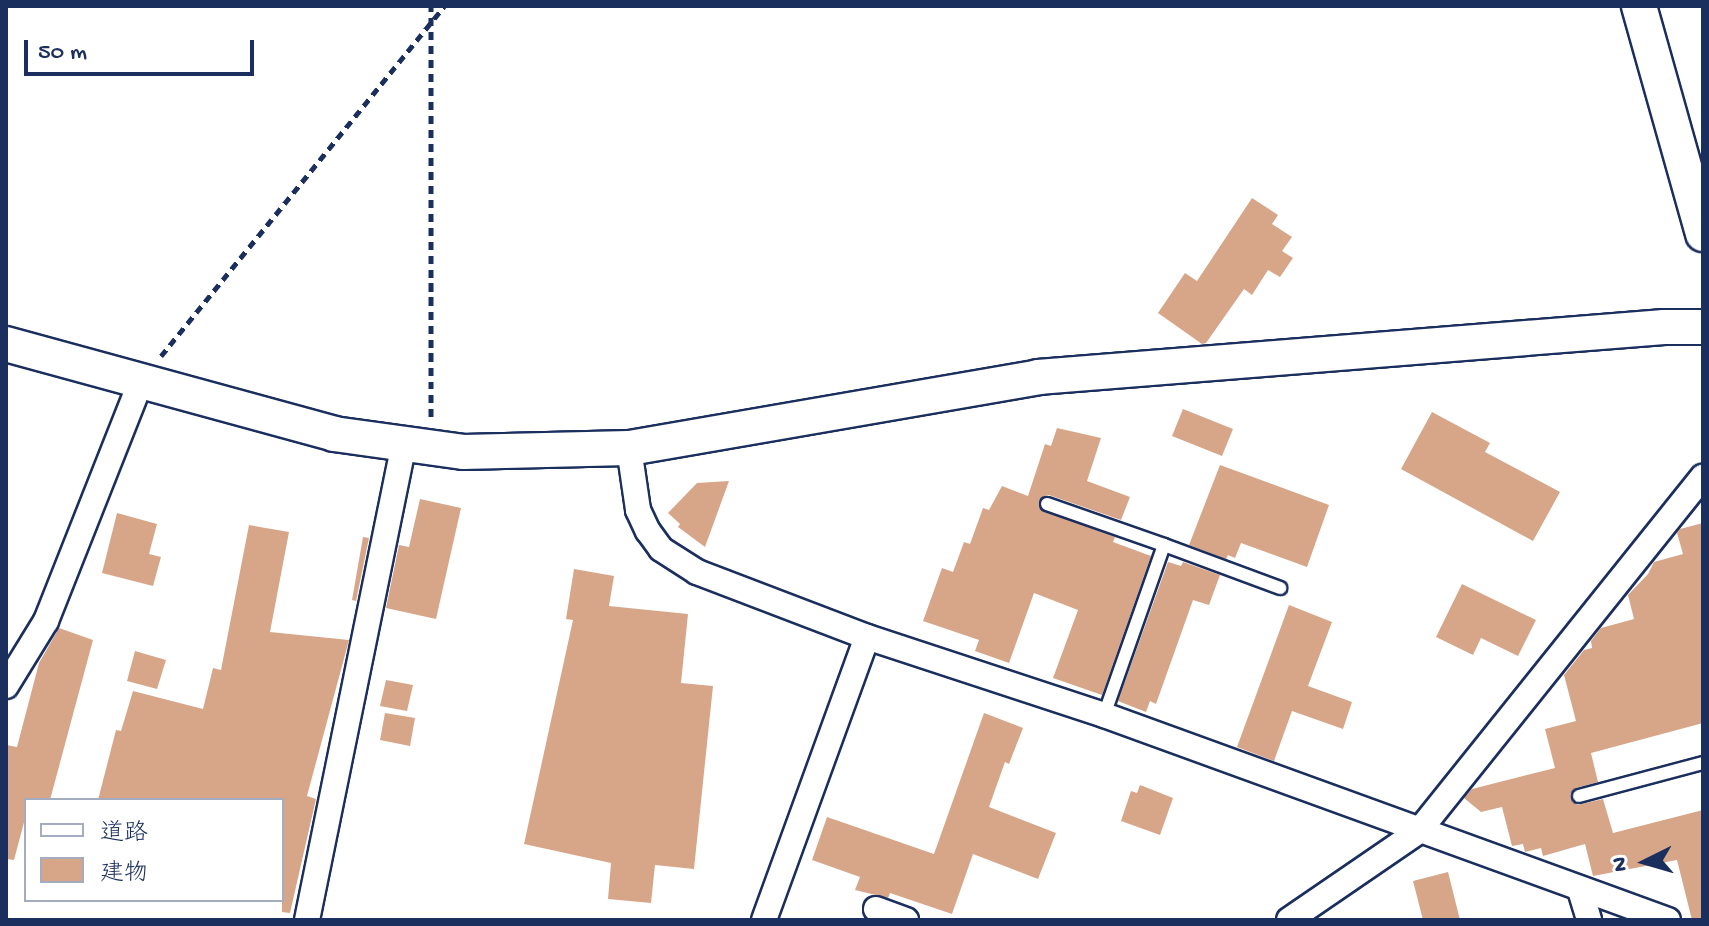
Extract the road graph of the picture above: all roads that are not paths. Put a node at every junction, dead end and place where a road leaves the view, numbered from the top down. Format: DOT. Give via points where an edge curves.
graph roads {
  1 [pos="1639,6"];
  2 [pos="1703,234"];
  3 [pos="1703,327"];
  4 [pos="6,344"];
  5 [pos="141,381"];
  6 [pos="417,445"];
  7 [pos="629,448"];
  8 [pos="1703,477"];
  9 [pos="1047,504"];
  10 [pos="1164,545"];
  11 [pos="1280,588"];
  12 [pos="867,637"];
  13 [pos="6,686"];
  14 [pos="1104,715"];
  15 [pos="1703,763"];
  16 [pos="1579,796"];
  17 [pos="1419,831"];
  18 [pos="1580,890"];
  19 [pos="876,909"];
  20 [pos="307,920"];
  21 [pos="764,920"];
  22 [pos="906,920"];
  23 [pos="1289,920"];
  24 [pos="1589,920"];
  25 [pos="1668,920"];
  1 -- 2 [label="street"];
  3 -- 7 [label="street" via="1038,377"];
  4 -- 5 [label="street"];
  5 -- 6 [label="street" via="334,434"];
  5 -- 13 [label="street" via="46,621"];
  6 -- 7 [label="street" via="463,452"];
  6 -- 20 [label="street"];
  7 -- 12 [label="street" via="638,510 661,549 697,572"];
  8 -- 17 [label="street"];
  9 -- 10 [label="lane"];
  10 -- 11 [label="lane"];
  10 -- 14 [label="lane"];
  12 -- 14 [label="street"];
  12 -- 21 [label="street"];
  14 -- 17 [label="street"];
  15 -- 16 [label="lane"];
  17 -- 18 [label="street"];
  17 -- 23 [label="street"];
  18 -- 24 [label="street"];
  18 -- 25 [label="street"];
  19 -- 22 [label="street"];
}
